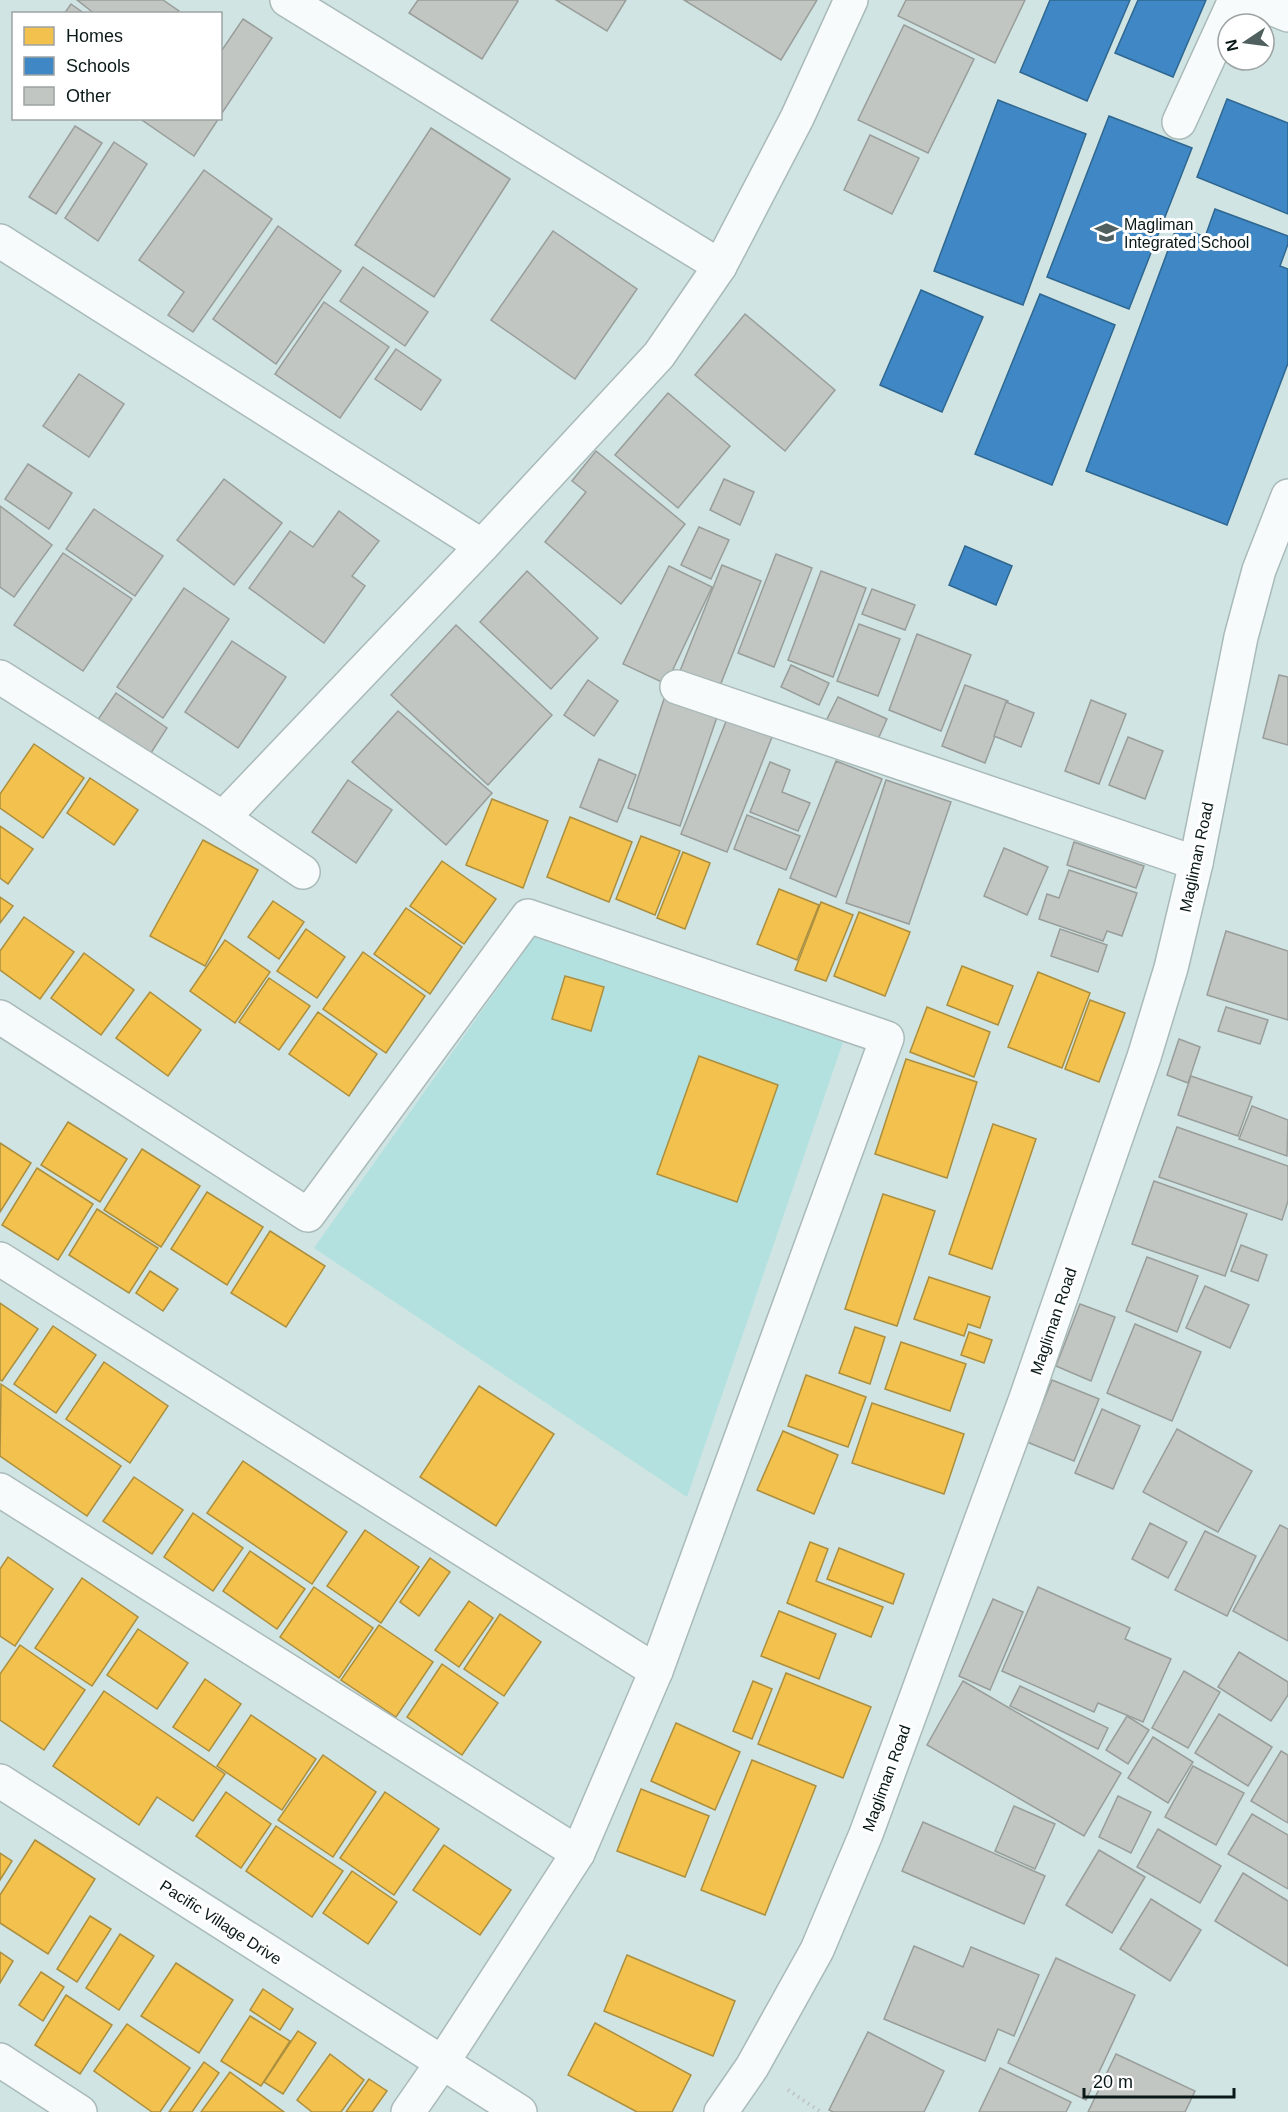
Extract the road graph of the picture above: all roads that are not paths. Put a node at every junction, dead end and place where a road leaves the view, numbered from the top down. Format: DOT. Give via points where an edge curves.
graph roads {
  1 [pos="287,0"];
  2 [pos="851,0"];
  3 [pos="1235,0"];
  4 [pos="1252,0"];
  5 [pos="1288,15"];
  6 [pos="1179,122"];
  7 [pos="0,242"];
  8 [pos="720,266"];
  9 [pos="1288,496"];
  10 [pos="482,546"];
  11 [pos="0,677"];
  12 [pos="677,687"];
  13 [pos="223,818"];
  14 [pos="1196,863"];
  15 [pos="303,872"];
  16 [pos="0,1017"];
  17 [pos="0,1259"];
  18 [pos="0,1490"];
  19 [pos="656,1671"];
  20 [pos="0,1781"];
  21 [pos="578,1853"];
  22 [pos="0,2060"];
  23 [pos="442,2063"];
  24 [pos="80,2112"];
  25 [pos="408,2112"];
  26 [pos="520,2112"];
  27 [pos="721,2112"];
  1 -- 8 [label="street"];
  2 -- 8 [label="street"];
  3 -- 6 [label="street"];
  4 -- 5 [label="street"];
  7 -- 10 [label="street"];
  8 -- 10 [label="street" via="659,355"];
  9 -- 14 [label="street, Magliman Road" via="1259,570 1241,637"];
  10 -- 13 [label="street"];
  11 -- 13 [label="street"];
  12 -- 14 [label="street"];
  13 -- 15 [label="street"];
  14 -- 27 [label="street, Magliman Road" via="1171,968 1130,1100 1029,1390 866,1834 818,1950 752,2067"];
  16 -- 19 [label="street" via="308,1215 528,916 887,1038"];
  17 -- 19 [label="street"];
  18 -- 21 [label="street"];
  19 -- 21 [label="street"];
  20 -- 23 [label="street, Pacific Village Drive"];
  21 -- 23 [label="street"];
  22 -- 24 [label="street"];
  23 -- 25 [label="street"];
  23 -- 26 [label="street, Pacific Village Drive"];
}
